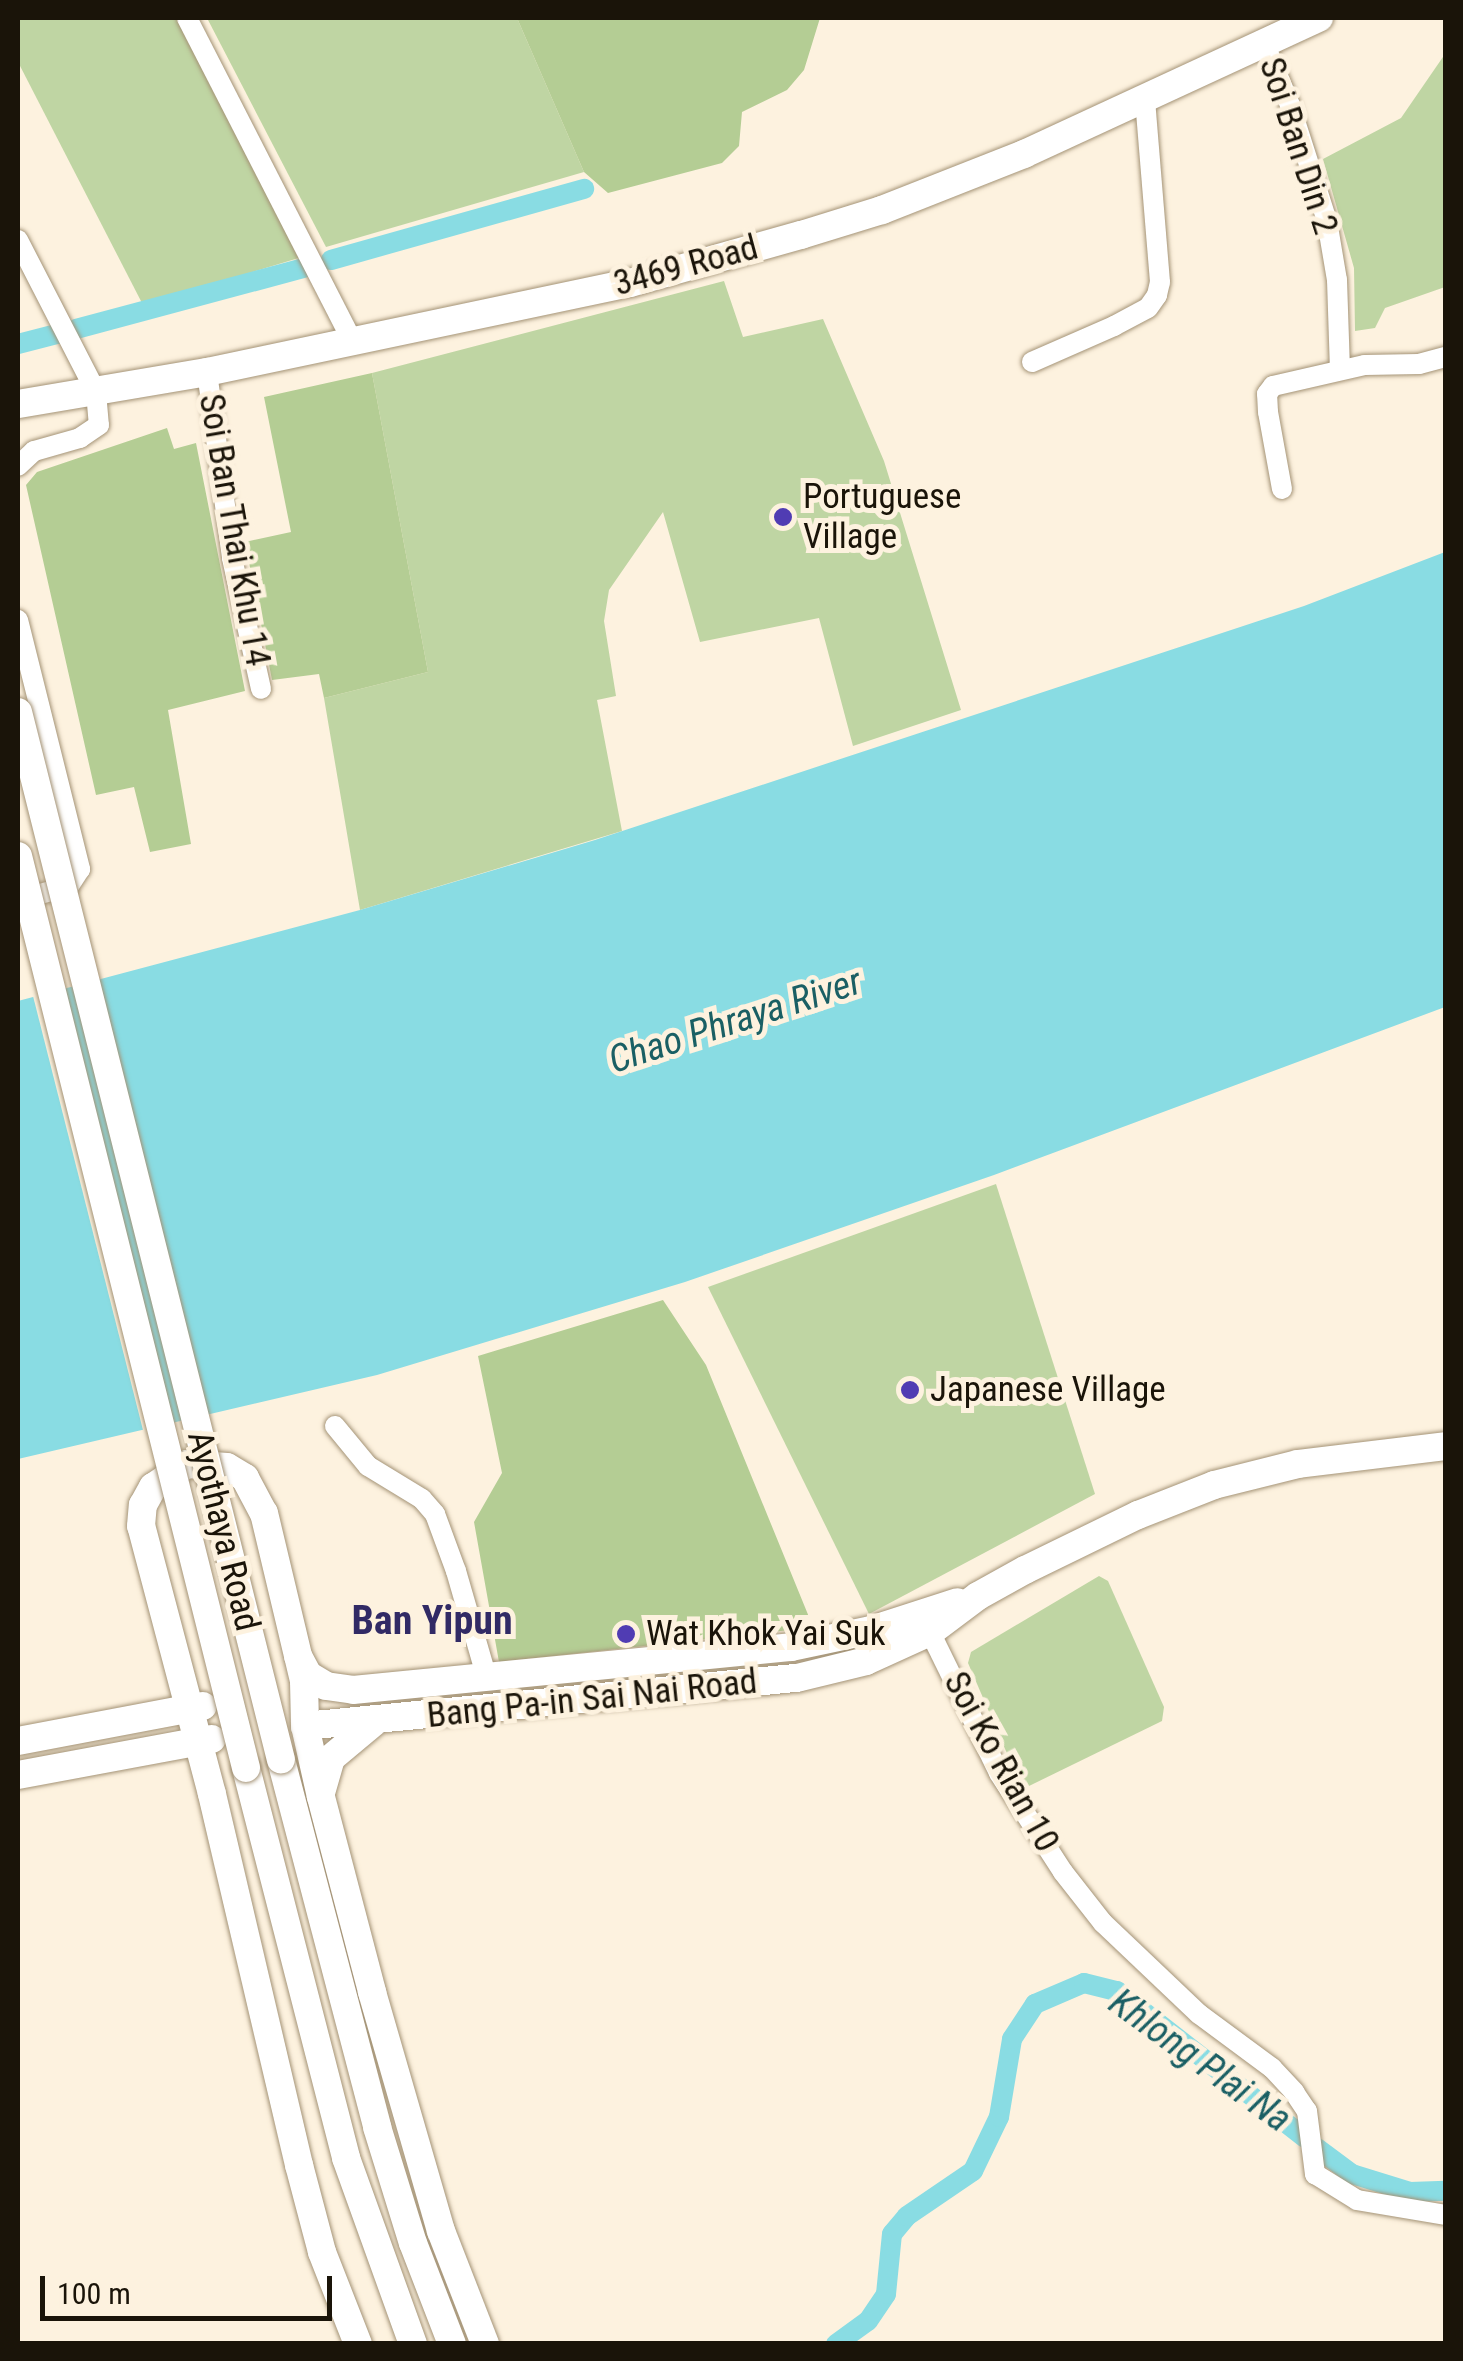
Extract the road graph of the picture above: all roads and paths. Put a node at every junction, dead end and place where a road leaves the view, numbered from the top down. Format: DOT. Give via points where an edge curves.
graph roads {
  1 [pos="187,18"];
  2 [pos="1319,18"];
  3 [pos="1264,43"];
  4 [pos="1145,100"];
  5 [pos="18,240"];
  6 [pos="354,342"];
  7 [pos="1446,357"];
  8 [pos="1032,362"];
  9 [pos="1340,369"];
  10 [pos="207,372"];
  11 [pos="96,392"];
  12 [pos="18,404"];
  13 [pos="18,466"];
  14 [pos="1282,489"];
  15 [pos="18,620"];
  16 [pos="261,689"];
  17 [pos="18,712"];
  18 [pos="18,856"];
  19 [pos="18,901"];
  20 [pos="335,1426"];
  21 [pos="1446,1446"];
  22 [pos="978,1596"];
  23 [pos="930,1632"];
  24 [pos="298,1655"];
  25 [pos="178,1672"];
  26 [pos="486,1675"];
  27 [pos="197,1707"];
  28 [pos="134,1720"];
  29 [pos="374,1722"];
  30 [pos="306,1726"];
  31 [pos="205,1740"];
  32 [pos="18,1741"];
  33 [pos="149,1751"];
  34 [pos="18,1776"];
  35 [pos="212,1794"];
  36 [pos="321,1796"];
  37 [pos="412,2135"];
  38 [pos="1446,2216"];
  39 [pos="413,2243"];
  40 [pos="404,2337"];
  41 [pos="452,2341"];
  42 [pos="358,2344"];
  43 [pos="378,2344"];
  44 [pos="485,2344"];
  1 -- 6 [label="street"];
  2 -- 3 [label="main road, 3469 Road"];
  3 -- 4 [label="main road, 3469 Road"];
  3 -- 9 [label="street, Soi Ban Din 2" via="1327,222"];
  4 -- 6 [label="main road, 3469 Road" via="940,188 801,235 630,282"];
  4 -- 8 [label="street" via="1157,295 1148,308"];
  5 -- 11 [label="street"];
  6 -- 10 [label="main road, 3469 Road"];
  7 -- 9 [label="street"];
  9 -- 14 [label="street" via="1273,386 1267,394"];
  10 -- 11 [label="main road, 3469 Road"];
  10 -- 16 [label="street, Soi Ban Thai Khu 14" via="232,558"];
  11 -- 12 [label="main road, 3469 Road"];
  11 -- 13 [label="street" via="99,426 34,451"];
  15 -- 19 [label="street" via="80,869 69,886"];
  17 -- 39 [label="main road, Ayothaya Road, bridge" via="340,1995"];
  18 -- 40 [label="main road, Ayothaya Road, bridge" via="346,2158"];
  20 -- 26 [label="street" via="368,1466 422,1498 434,1514"];
  21 -- 22 [label="main road, Bang Pa-in Sai Nai Road" via="1298,1464 1214,1486"];
  22 -- 23 [label="main road, Bang Pa-in Sai Nai Road"];
  22 -- 26 [label="main road, Bang Pa-in Sai Nai Road" via="791,1648"];
  23 -- 29 [label="main road, Bang Pa-in Sai Nai Road" via="866,1661 797,1678"];
  23 -- 38 [label="street, Soi Ko Rian 10" via="1020,1811 1104,1923 1294,2092 1307,2111 1315,2174 1357,2200"];
  24 -- 25 [label="main road" via="258,1494 228,1467 187,1464 153,1487 140,1526"];
  24 -- 26 [label="main road, Bang Pa-in Sai Nai Road" via="308,1675 353,1690"];
  24 -- 30 [label="main road"];
  25 -- 27 [label="main road"];
  25 -- 28 [label="main road" via="160,1704"];
  27 -- 28 [label="main road"];
  27 -- 30 [label="main road" via="158,1526 160,1511 178,1487 206,1480 220,1483 242,1503 286,1685"];
  27 -- 31 [label="main road"];
  28 -- 32 [label="main road"];
  29 -- 30 [label="main road, Bang Pa-in Sai Nai Road"];
  29 -- 36 [label="main road" via="331,1758"];
  30 -- 36 [label="main road"];
  31 -- 33 [label="main road"];
  31 -- 35 [label="main road"];
  31 -- 43 [label="main road" via="332,2228"];
  33 -- 34 [label="main road"];
  33 -- 35 [label="main road" via="177,1760"];
  35 -- 42 [label="main road" via="322,2252"];
  36 -- 37 [label="main road"];
  37 -- 39 [label="main road"];
  37 -- 44 [label="main road"];
  39 -- 41 [label="main road, Ayothaya Road"];
}
